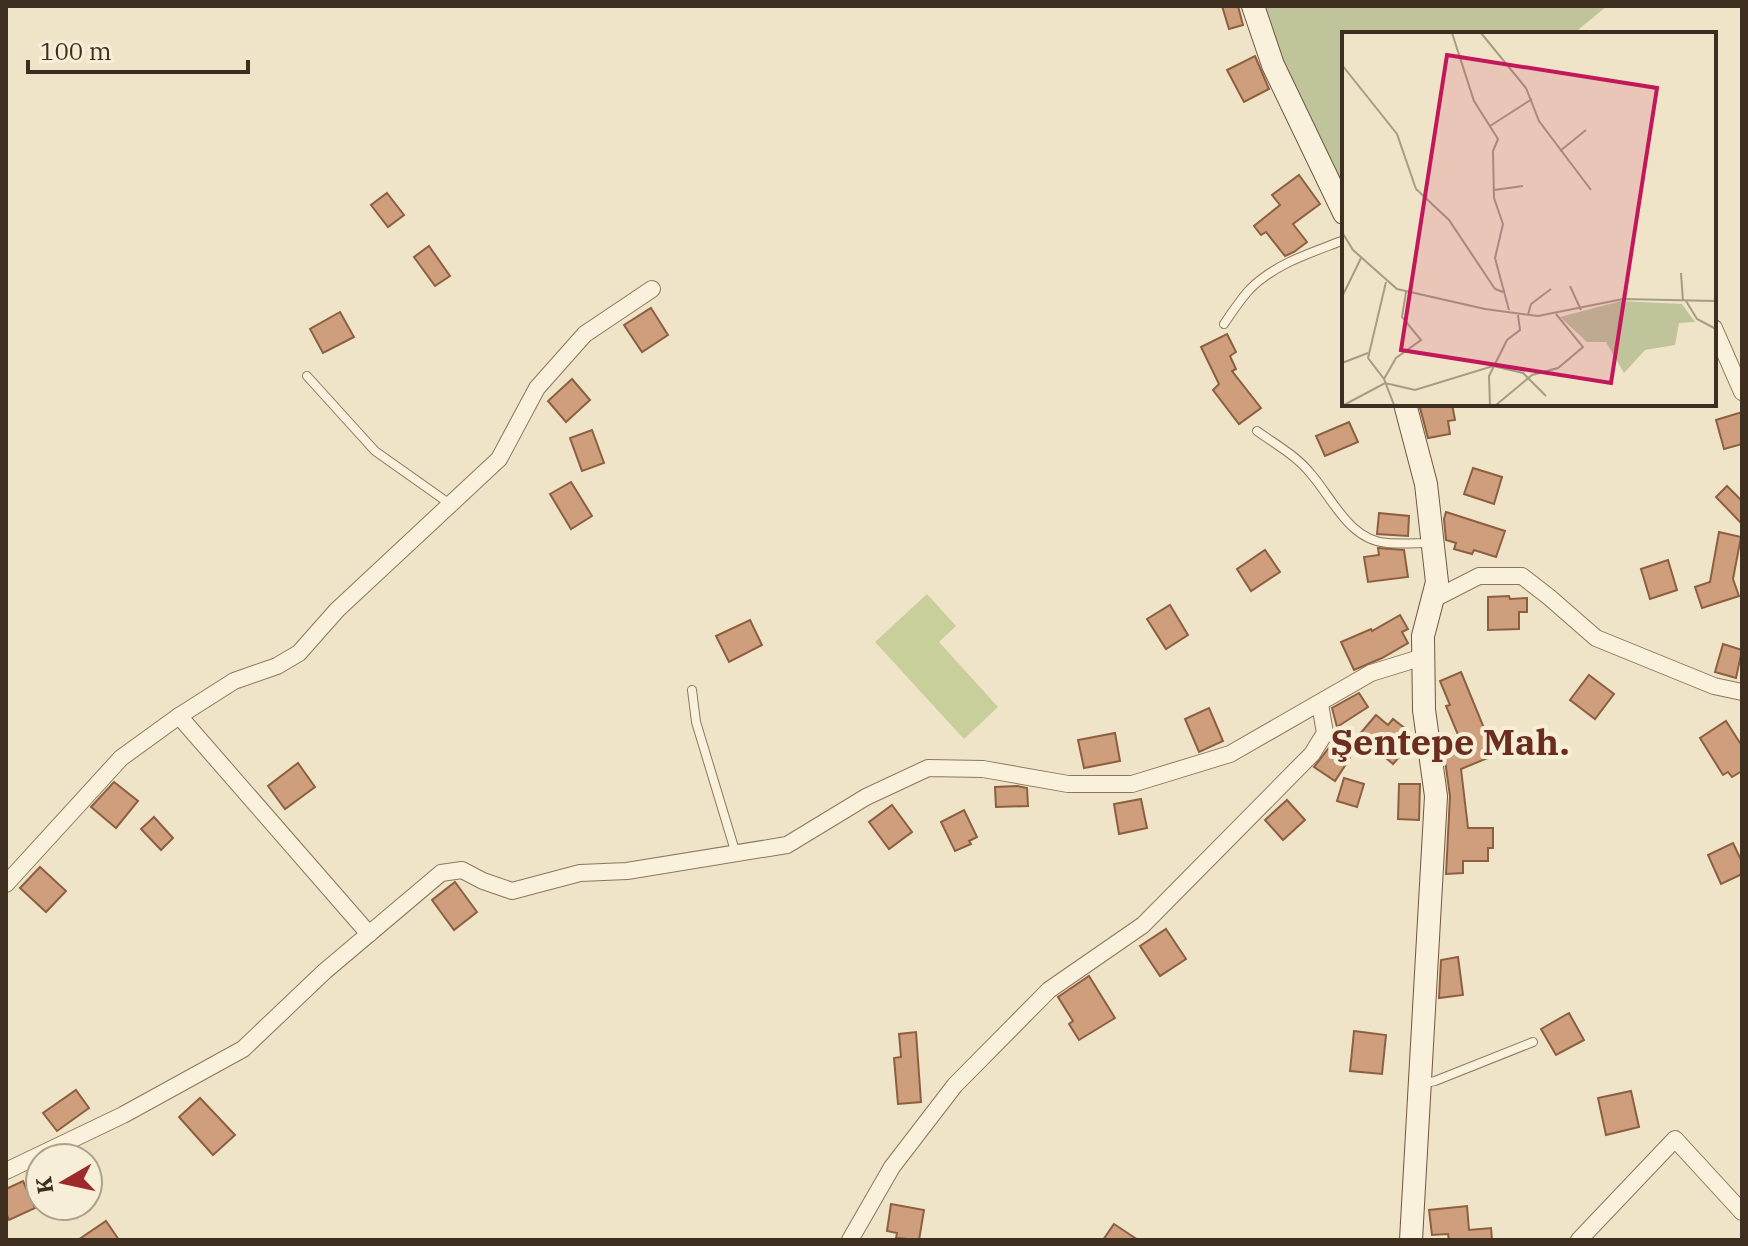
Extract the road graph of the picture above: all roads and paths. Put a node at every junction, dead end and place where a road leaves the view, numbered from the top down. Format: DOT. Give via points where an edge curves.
graph roads {
  1 [pos="1253,6"];
  2 [pos="1342,209"];
  3 [pos="1342,241"];
  4 [pos="652,289"];
  5 [pos="1224,324"];
  6 [pos="1716,333"];
  7 [pos="307,376"];
  8 [pos="1742,392"];
  9 [pos="1406,406"];
  10 [pos="1257,431"];
  11 [pos="450,504"];
  12 [pos="1432,543"];
  13 [pos="1432,600"];
  14 [pos="1423,657"];
  15 [pos="692,690"];
  16 [pos="1742,692"];
  17 [pos="1320,704"];
  18 [pos="179,716"];
  19 [pos="736,855"];
  20 [pos="6,884"];
  21 [pos="369,934"];
  22 [pos="1533,1042"];
  23 [pos="1419,1083"];
  24 [pos="6,1171"];
  25 [pos="1742,1212"];
  26 [pos="850,1240"];
  27 [pos="1411,1240"];
  28 [pos="1579,1240"];
  1 -- 2 [label="street" via="1273,65"];
  3 -- 5 [label="lane" via="1270,273 1241,299"];
  4 -- 11 [label="street" via="585,334 537,388 499,459"];
  6 -- 8 [label="street"];
  7 -- 11 [label="lane" via="375,451"];
  9 -- 12 [label="street" via="1426,484"];
  10 -- 12 [label="lane" via="1300,462 1363,535 1385,543"];
  11 -- 18 [label="street" via="299,653 234,681"];
  12 -- 13 [label="street" via="1437,582"];
  13 -- 14 [label="street"];
  13 -- 16 [label="street" via="1479,576 1522,576 1596,638 1714,686"];
  14 -- 17 [label="street" via="1371,673"];
  14 -- 23 [label="street" via="1436,796"];
  15 -- 19 [label="lane" via="696,722"];
  17 -- 19 [label="street" via="1230,754 1132,784 1068,784 983,769 928,768 866,797 787,845"];
  17 -- 26 [label="street" via="1325,733 1312,754 1143,925 1049,990 955,1085 892,1167"];
  18 -- 20 [label="street" via="121,758"];
  18 -- 21 [label="street"];
  19 -- 21 [label="street" via="580,873 512,891 462,870 441,873"];
  21 -- 24 [label="street" via="243,1049"];
  22 -- 23 [label="lane"];
  23 -- 27 [label="street"];
  25 -- 28 [label="street" via="1675,1139"];
}
